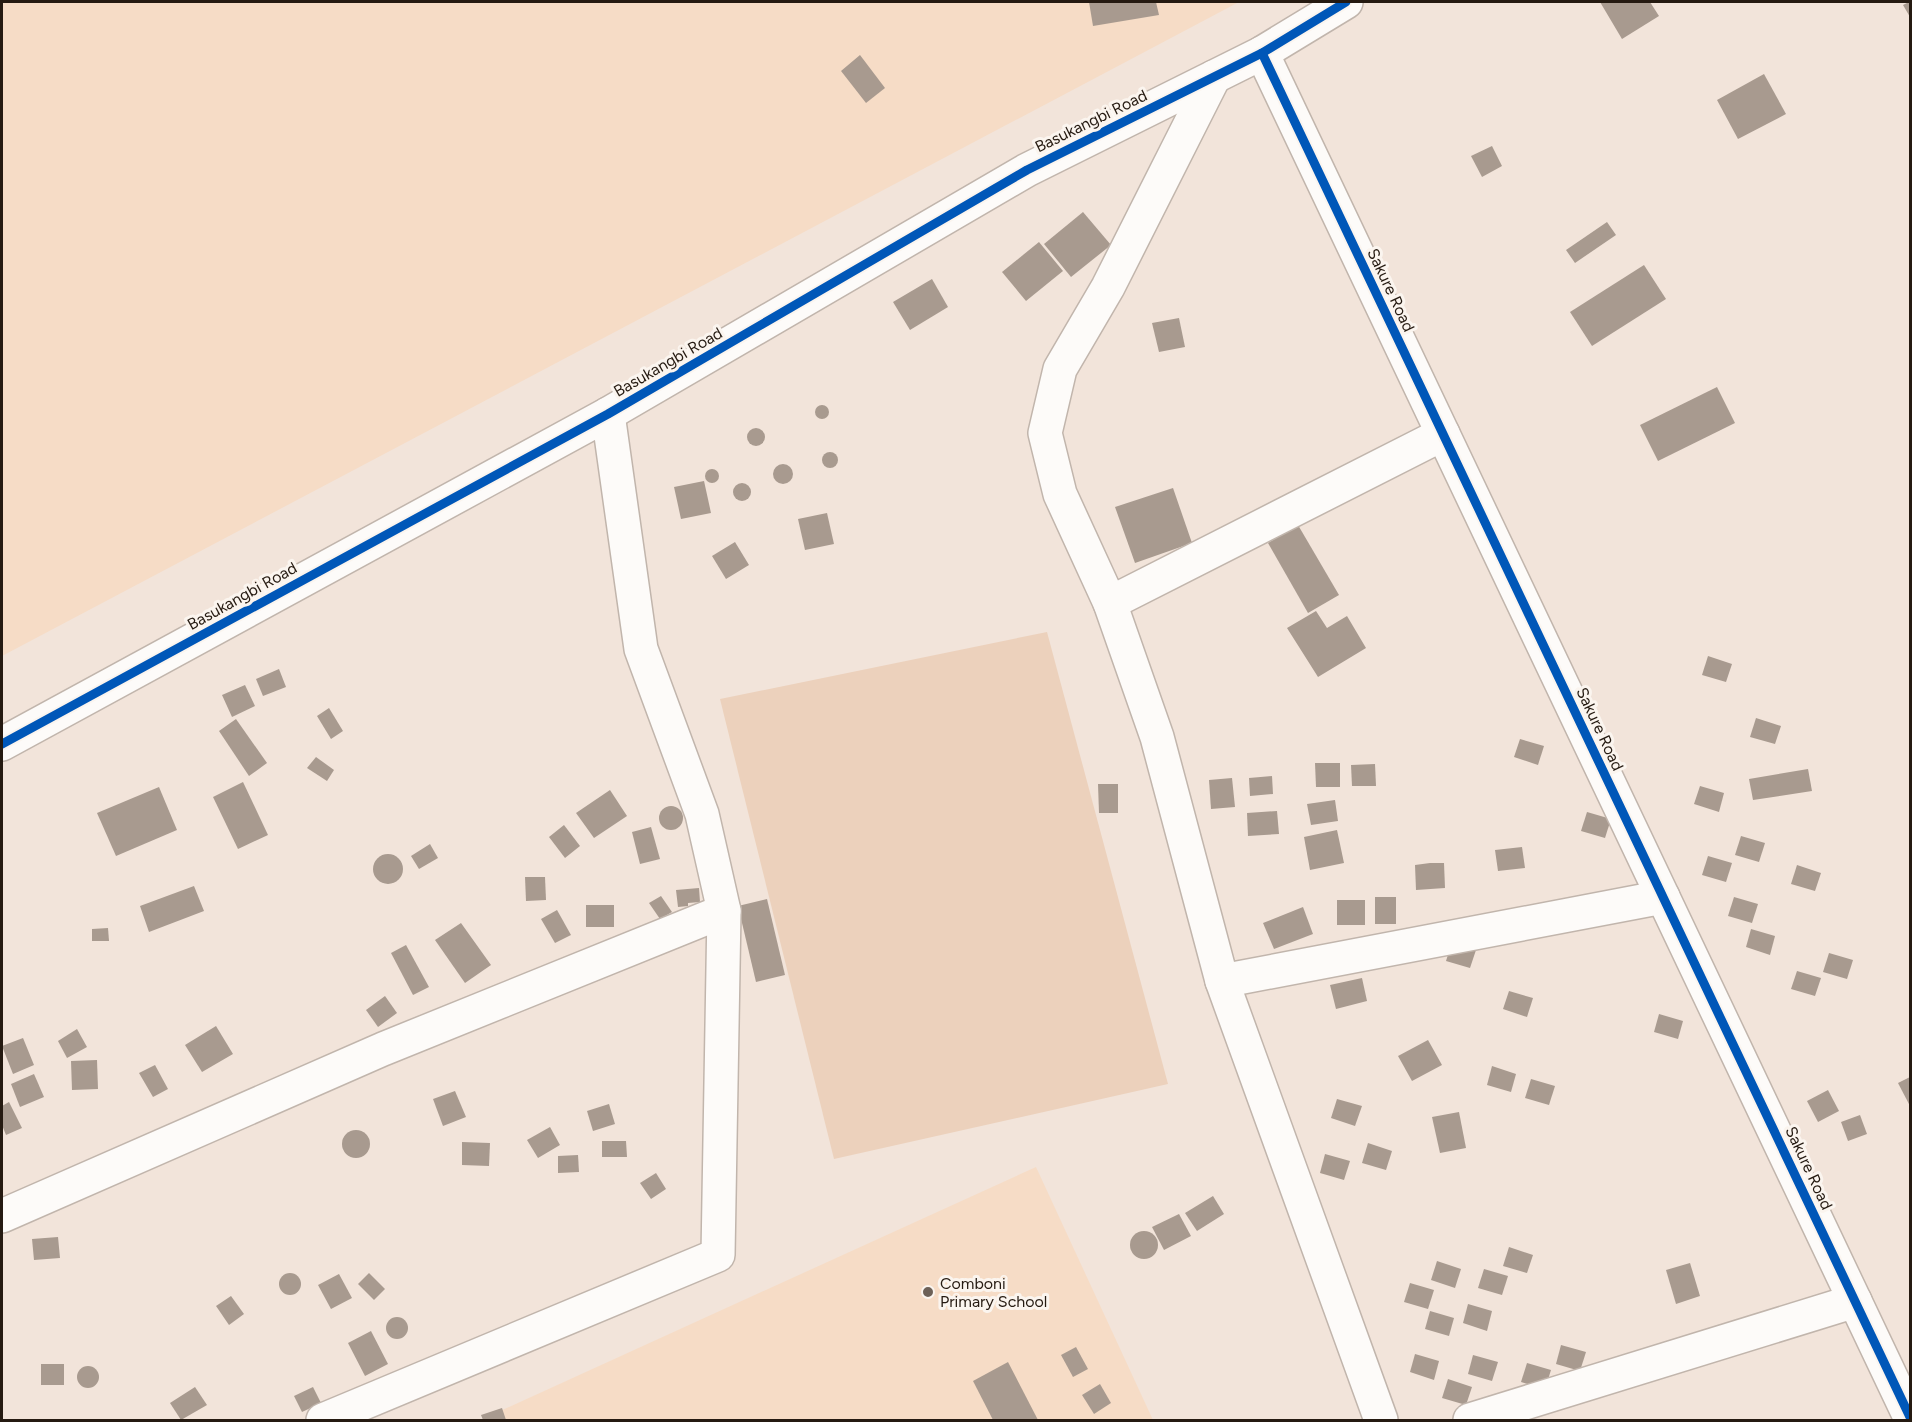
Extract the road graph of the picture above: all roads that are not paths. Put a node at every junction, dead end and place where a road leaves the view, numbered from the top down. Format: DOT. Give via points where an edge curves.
graph roads {
  1 [pos="1346,2"];
  2 [pos="1262,53"];
  3 [pos="1214,77"];
  4 [pos="608,414"];
  5 [pos="1443,434"];
  6 [pos="1110,603"];
  7 [pos="2,744"];
  8 [pos="1663,897"];
  9 [pos="724,911"];
  10 [pos="1222,981"];
  11 [pos="2,1216"];
  12 [pos="1855,1301"];
  13 [pos="1911,1417"];
  14 [pos="1490,1418"];
  15 [pos="323,1420"];
  16 [pos="1382,1420"];
  1 -- 2 [label="street, Basukangbi Road"];
  2 -- 3 [label="street, Basukangbi Road"];
  2 -- 5 [label="street, Sakure Road"];
  3 -- 4 [label="street, Basukangbi Road" via="1027,170"];
  3 -- 6 [label="street" via="1108,286 1060,369 1044,433 1060,494"];
  4 -- 7 [label="street, Basukangbi Road"];
  4 -- 9 [label="street" via="641,649 702,814"];
  5 -- 6 [label="street"];
  5 -- 8 [label="street, Sakure Road"];
  6 -- 10 [label="street" via="1157,737"];
  8 -- 10 [label="street"];
  8 -- 12 [label="street, Sakure Road"];
  9 -- 11 [label="street" via="383,1049"];
  9 -- 15 [label="street" via="718,1255"];
  10 -- 16 [label="street"];
  12 -- 13 [label="street, Sakure Road"];
  12 -- 14 [label="street"];
}
